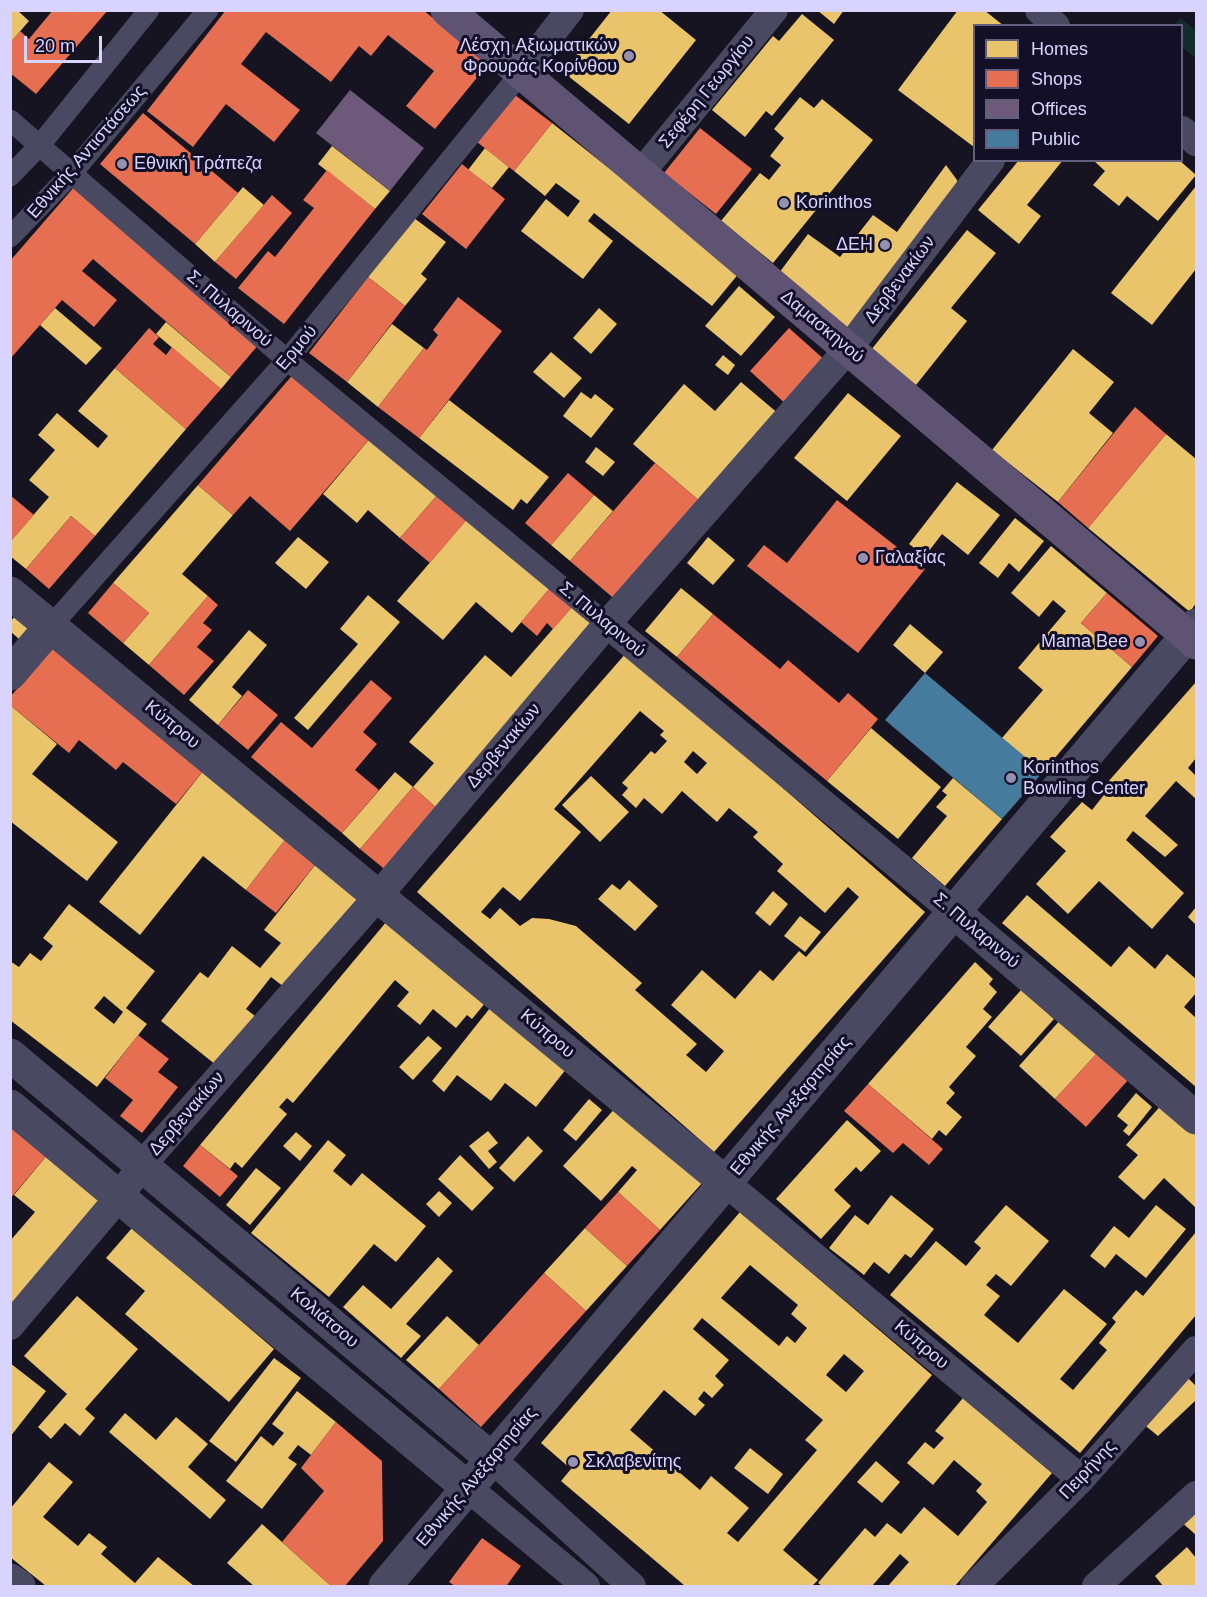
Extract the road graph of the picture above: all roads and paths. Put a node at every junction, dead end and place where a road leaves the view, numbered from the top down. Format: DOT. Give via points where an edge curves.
graph roads {
  1 [pos="149,10"];
  2 [pos="208,10"];
  3 [pos="447,10"];
  4 [pos="570,10"];
  5 [pos="774,10"];
  6 [pos="1039,10"];
  7 [pos="1054,24"];
  8 [pos="521,73"];
  9 [pos="10,120"];
  10 [pos="1183,131"];
  11 [pos="1197,142"];
  12 [pos="40,145"];
  13 [pos="989,162"];
  14 [pos="72,173"];
  15 [pos="640,174"];
  16 [pos="10,176"];
  17 [pos="10,237"];
  18 [pos="848,349"];
  19 [pos="287,360"];
  20 [pos="10,592"];
  21 [pos="607,624"];
  22 [pos="51,627"];
  23 [pos="1194,635"];
  24 [pos="10,674"];
  25 [pos="379,895"];
  26 [pos="954,912"];
  27 [pos="10,1055"];
  28 [pos="10,1106"];
  29 [pos="1197,1118"];
  30 [pos="142,1165"];
  31 [pos="726,1183"];
  32 [pos="119,1197"];
  33 [pos="10,1326"];
  34 [pos="1197,1350"];
  35 [pos="492,1459"];
  36 [pos="1082,1479"];
  37 [pos="468,1488"];
  38 [pos="1197,1495"];
  39 [pos="10,1580"];
  40 [pos="19,1587"];
  41 [pos="385,1587"];
  42 [pos="586,1587"];
  43 [pos="632,1587"];
  44 [pos="974,1587"];
  45 [pos="1096,1587"];
  1 -- 12 [label="street"];
  2 -- 14 [label="street, Εθνικής Αντιστάσεως"];
  3 -- 8 [label="main road, Δαμασκηνού"];
  4 -- 8 [label="street, Ερμού"];
  5 -- 15 [label="street, Σεφέρη Γεωργίου"];
  6 -- 7 [label="street"];
  8 -- 15 [label="main road, Δαμασκηνού"];
  8 -- 19 [label="street, Ερμού"];
  9 -- 12 [label="street, Σ. Πυλαρινού"];
  10 -- 11 [label="street"];
  12 -- 14 [label="street, Σ. Πυλαρινού"];
  12 -- 16 [label="street"];
  13 -- 18 [label="street, Δερβενακίων"];
  14 -- 17 [label="street, Εθνικής Αντιστάσεως"];
  14 -- 19 [label="street, Σ. Πυλαρινού"];
  15 -- 18 [label="main road, Δαμασκηνού"];
  18 -- 21 [label="street, Δερβενακίων"];
  18 -- 23 [label="main road, Δαμασκηνού"];
  19 -- 21 [label="street, Σ. Πυλαρινού"];
  19 -- 22 [label="street, Ερμού"];
  20 -- 22 [label="street, Κύπρου"];
  21 -- 25 [label="street, Δερβενακίων"];
  21 -- 26 [label="street, Σ. Πυλαρινού"];
  22 -- 24 [label="street, Ερμού"];
  22 -- 25 [label="street, Κύπρου"];
  23 -- 26 [label="street, Εθνικής Ανεξαρτησίας"];
  25 -- 30 [label="street, Δερβενακίων"];
  25 -- 31 [label="street, Κύπρου"];
  26 -- 29 [label="street, Σ. Πυλαρινού"];
  26 -- 31 [label="street, Εθνικής Ανεξαρτησίας"];
  27 -- 30 [label="street, Κολιάτσου"];
  28 -- 32 [label="street"];
  30 -- 32 [label="street, Δερβενακίων"];
  30 -- 35 [label="street, Κολιάτσου"];
  31 -- 35 [label="street, Εθνικής Ανεξαρτησίας"];
  31 -- 36 [label="street, Κύπρου"];
  32 -- 33 [label="street, Δερβενακίων"];
  32 -- 37 [label="street"];
  34 -- 36 [label="street, Πειρήνης"];
  35 -- 37 [label="street, Εθνικής Ανεξαρτησίας"];
  35 -- 43 [label="street, Κολιάτσου"];
  36 -- 44 [label="street, Πειρήνης"];
  37 -- 41 [label="street, Εθνικής Ανεξαρτησίας"];
  37 -- 42 [label="street"];
  38 -- 45 [label="street"];
  39 -- 40 [label="street"];
}
